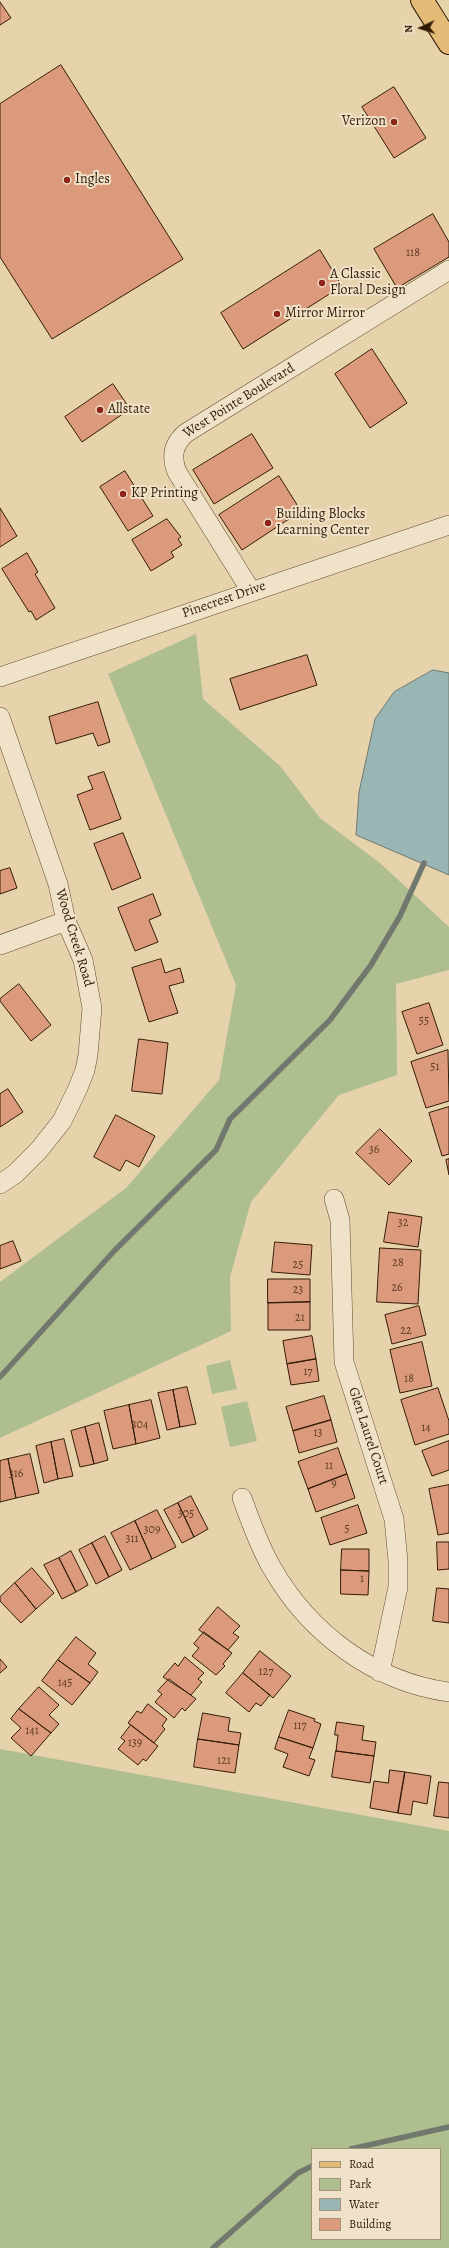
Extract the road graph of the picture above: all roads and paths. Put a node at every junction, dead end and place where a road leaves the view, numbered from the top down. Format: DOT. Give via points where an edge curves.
graph roads {
  1 [pos="422,0"];
  2 [pos="446,31"];
  3 [pos="449,270"];
  4 [pos="449,525"];
  5 [pos="251,591"];
  6 [pos="0,677"];
  7 [pos="0,717"];
  8 [pos="66,921"];
  9 [pos="0,945"];
  10 [pos="0,1184"];
  11 [pos="334,1199"];
  12 [pos="242,1498"];
  13 [pos="380,1672"];
  14 [pos="449,1692"];
  1 -- 2 [label="main road"];
  3 -- 5 [label="street, West Pointe Boulevard" via="179,439 173,455 178,472"];
  4 -- 5 [label="street, Pinecrest Drive"];
  5 -- 6 [label="street, Pinecrest Drive"];
  7 -- 8 [label="street, Wood Creek Road" via="58,884"];
  8 -- 9 [label="street"];
  8 -- 10 [label="street, Wood Creek Road" via="83,960 90,993 92,1024 85,1070 75,1094 51,1136 15,1174"];
  11 -- 13 [label="street, Glen Laurel Court" via="340,1220 344,1362 394,1519 398,1587"];
  12 -- 13 [label="street" via="261,1548 294,1601 344,1650"];
  13 -- 14 [label="street" via="418,1686"];
}
